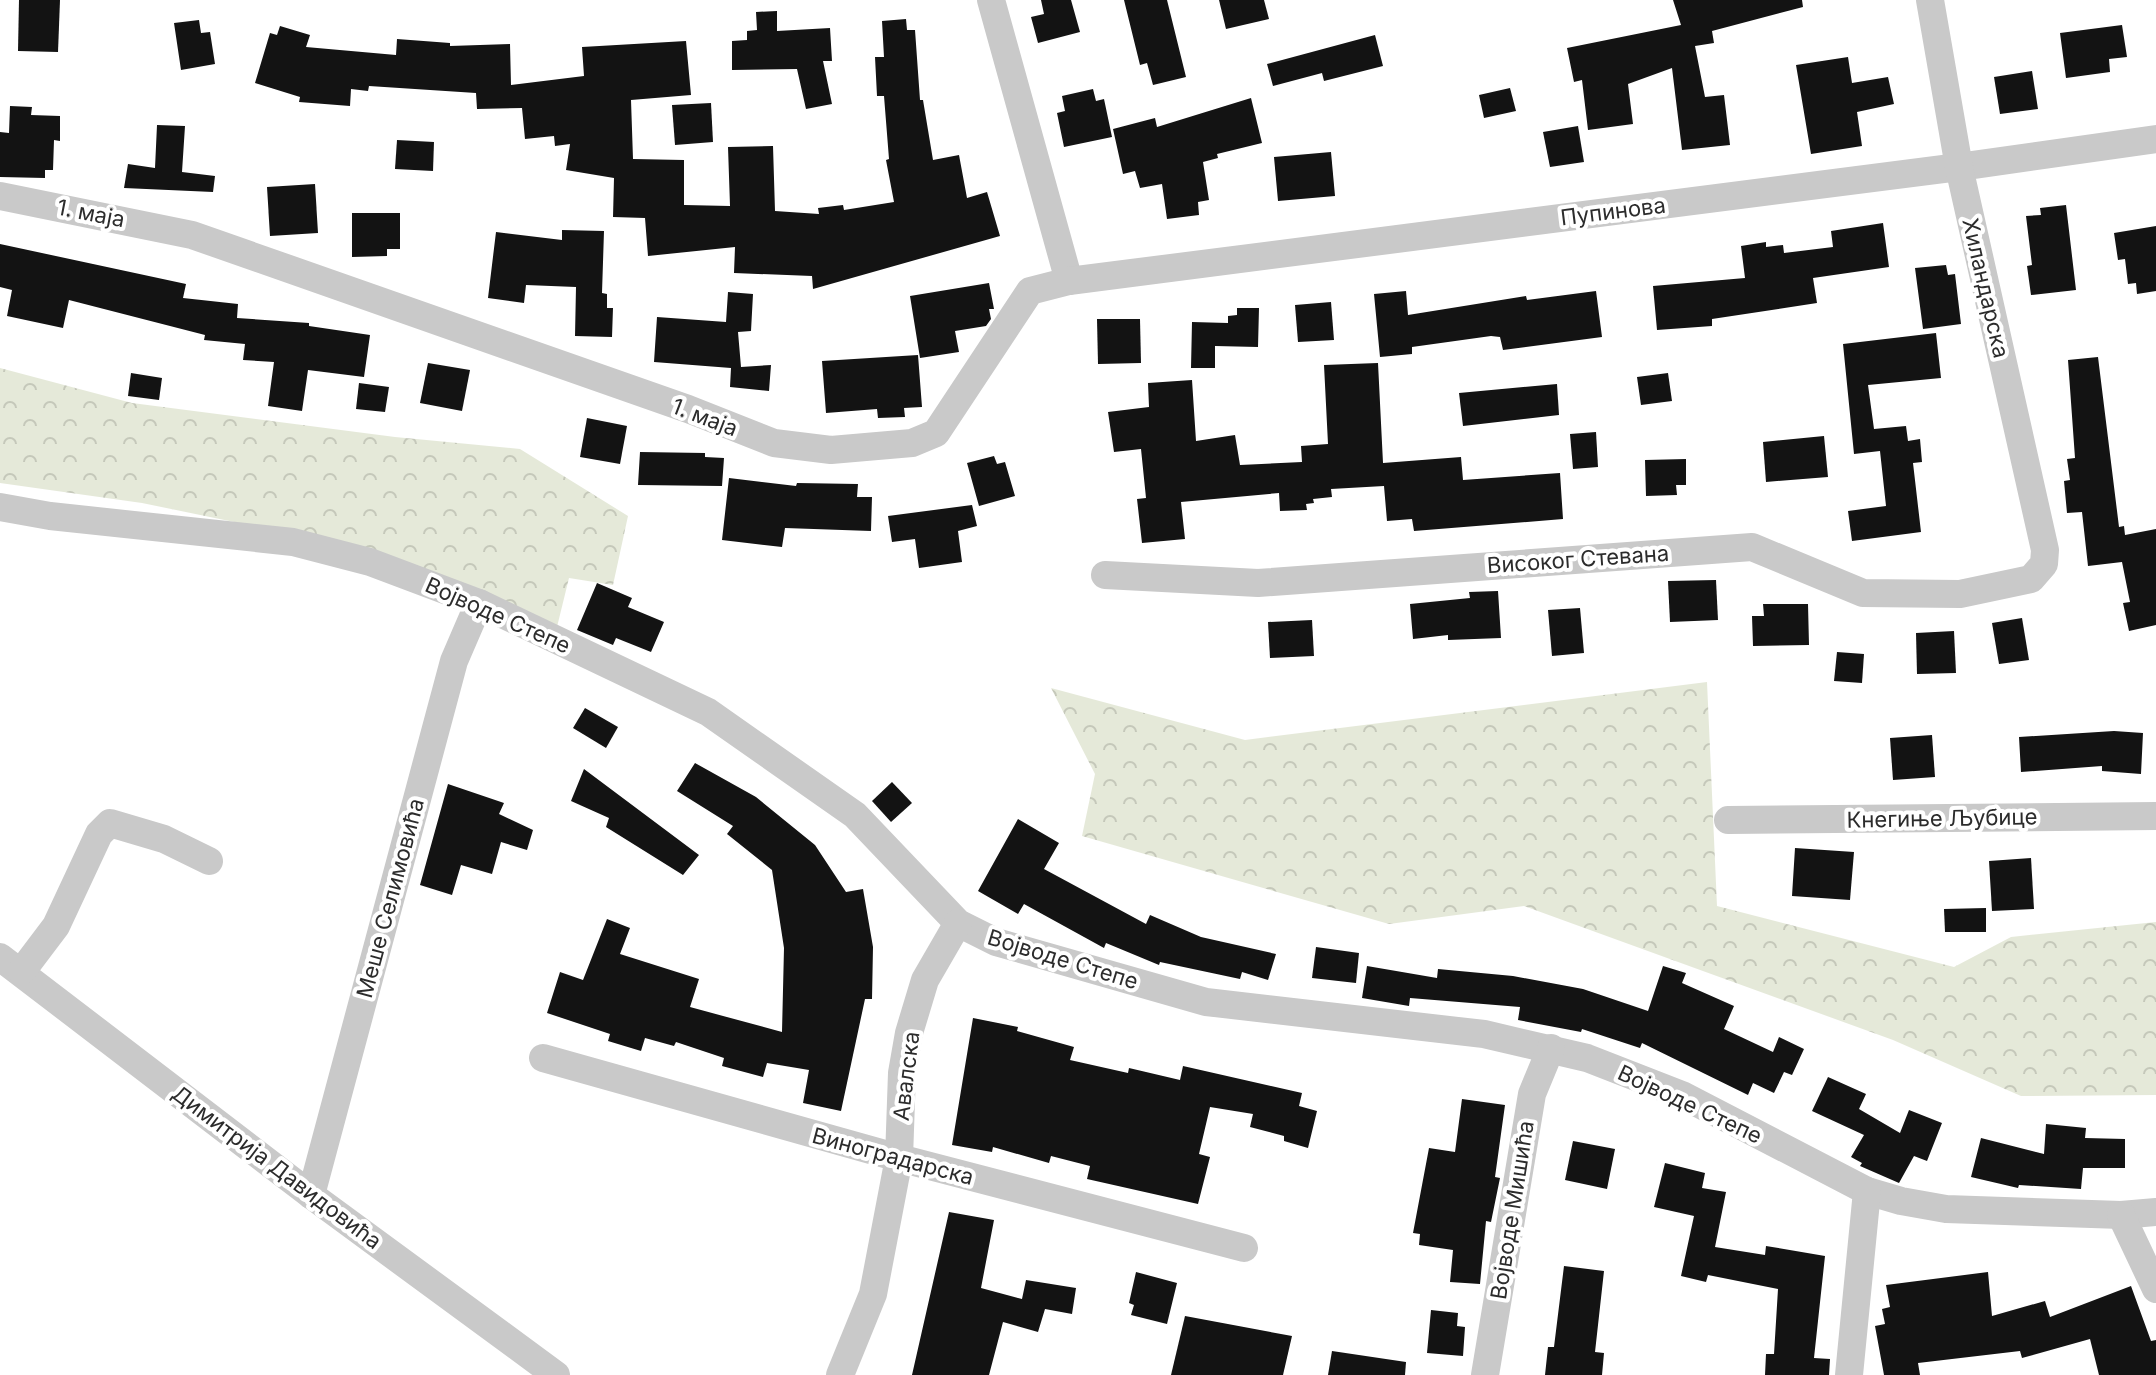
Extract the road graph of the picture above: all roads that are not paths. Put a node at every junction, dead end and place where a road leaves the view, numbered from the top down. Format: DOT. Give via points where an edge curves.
graph roads {
  1 [pos="991,0"];
  2 [pos="1930,0"];
  3 [pos="2156,139"];
  4 [pos="1959,167"];
  5 [pos="0,196"];
  6 [pos="1069,281"];
  7 [pos="0,507"];
  8 [pos="2038,573"];
  9 [pos="1105,575"];
  10 [pos="479,603"];
  11 [pos="2156,816"];
  12 [pos="1728,820"];
  13 [pos="209,861"];
  14 [pos="958,923"];
  15 [pos="11,964"];
  16 [pos="1551,1048"];
  17 [pos="543,1058"];
  18 [pos="899,1158"];
  19 [pos="1867,1191"];
  20 [pos="311,1195"];
  21 [pos="2156,1212"];
  22 [pos="2121,1215"];
  23 [pos="1244,1248"];
  24 [pos="2156,1289"];
  25 [pos="556,1375"];
  26 [pos="840,1375"];
  27 [pos="1485,1375"];
  28 [pos="1849,1375"];
  1 -- 6 [label="street"];
  2 -- 4 [label="street, Хиландарска"];
  3 -- 4 [label="street, Пупинова"];
  4 -- 6 [label="street, Пупинова"];
  4 -- 8 [label="street, Хиландарска" via="2045,550"];
  5 -- 6 [label="street, 1. маја" via="192,235 774,443 831,450 912,443 936,433 1030,291"];
  7 -- 10 [label="street, Војводе Степе" via="293,542 370,562"];
  8 -- 9 [label="street, Високог Стевана" via="2022,584 1960,594 1863,593 1752,547 1258,583"];
  10 -- 14 [label="street, Војводе Степе" via="708,712 855,815"];
  10 -- 20 [label="street, Меше Селимовића" via="454,661"];
  11 -- 12 [label="street, Кнегиње Љубице"];
  13 -- 15 [label="street" via="164,839 110,823 99,834 56,926"];
  14 -- 16 [label="street, Војводе Степе" via="996,942 1206,1002 1484,1034"];
  14 -- 18 [label="street, Авалска" via="925,980 909,1033"];
  15 -- 20 [label="street, Димитрија Давидовића"];
  16 -- 19 [label="street, Војводе Степе" via="1682,1095"];
  16 -- 27 [label="street, Војводе Мишића" via="1532,1094"];
  17 -- 18 [label="street, Виноградарска"];
  18 -- 23 [label="street, Виноградарска"];
  18 -- 26 [label="street, Авалска" via="873,1294"];
  19 -- 22 [label="street, Војводе Степе" via="1946,1209"];
  19 -- 28 [label="street"];
  20 -- 25 [label="street, Димитрија Давидовића"];
  21 -- 22 [label="street, Војводе Степе"];
  22 -- 24 [label="street"];
}
